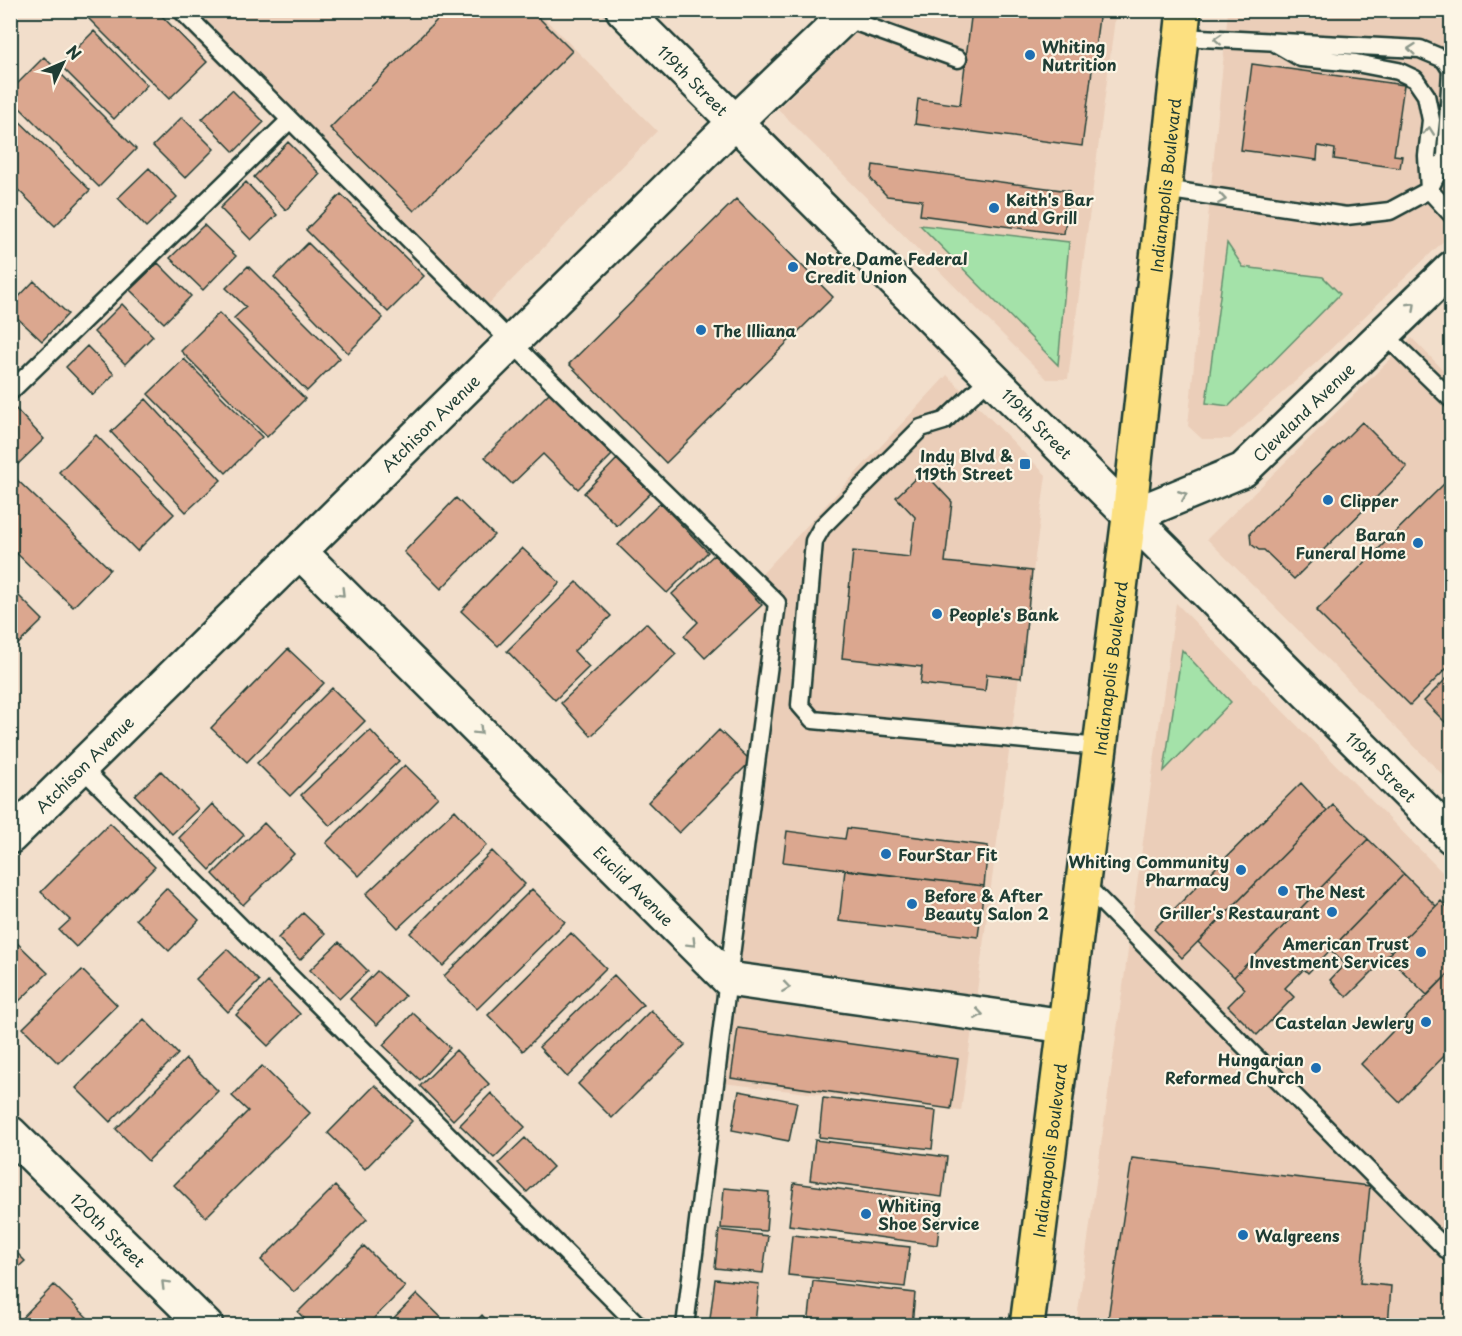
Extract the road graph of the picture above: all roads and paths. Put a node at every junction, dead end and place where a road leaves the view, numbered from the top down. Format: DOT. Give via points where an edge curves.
graph roads {
  1 [pos="181,10"];
  2 [pos="623,10"];
  3 [pos="848,14"];
  4 [pos="1183,24"];
  5 [pos="1272,41"];
  6 [pos="958,59"];
  7 [pos="290,120"];
  8 [pos="735,122"];
  9 [pos="1164,189"];
  10 [pos="1429,189"];
  11 [pos="1452,214"];
  12 [pos="1452,268"];
  13 [pos="1384,334"];
  14 [pos="512,343"];
  15 [pos="990,378"];
  16 [pos="10,392"];
  17 [pos="1452,400"];
  18 [pos="1130,517"];
  19 [pos="300,552"];
  20 [pos="1100,747"];
  21 [pos="81,767"];
  22 [pos="10,837"];
  23 [pos="1452,837"];
  24 [pos="1083,884"];
  25 [pos="728,979"];
  26 [pos="1065,1026"];
  27 [pos="10,1132"];
  28 [pos="1452,1255"];
  29 [pos="206,1326"];
  30 [pos="639,1326"];
  31 [pos="685,1326"];
  32 [pos="1027,1326"];
  1 -- 7 [label="lane"];
  2 -- 8 [label="street, 119th Street"];
  3 -- 6 [label="lane"];
  3 -- 8 [label="street, Atchison Avenue"];
  5 -- 4 [label="lane, one-way"];
  4 -- 9 [label="main road, Indianapolis Boulevard"];
  10 -- 5 [label="lane, one-way" via="1426,156 1431,120 1426,95 1415,79 1398,70 1300,58"];
  10 -- 5 [label="lane, one-way" via="1446,156 1451,70 1444,59 1420,49"];
  7 -- 14 [label="lane"];
  7 -- 16 [label="lane"];
  8 -- 14 [label="street, Atchison Avenue"];
  8 -- 15 [label="street, 119th Street"];
  9 -- 10 [label="lane, one-way" via="1346,216 1390,211"];
  9 -- 18 [label="main road, Indianapolis Boulevard"];
  10 -- 11 [label="lane"];
  13 -- 12 [label="street, Cleveland Avenue, one-way"];
  13 -- 17 [label="lane"];
  18 -- 13 [label="street, Cleveland Avenue, one-way" via="1243,471"];
  14 -- 19 [label="street, Atchison Avenue"];
  14 -- 25 [label="lane" via="777,603"];
  15 -- 18 [label="street, 119th Street"];
  15 -- 20 [label="lane" via="944,421 921,428 822,527 814,541 800,705 813,720"];
  18 -- 20 [label="main road, Indianapolis Boulevard"];
  18 -- 23 [label="street, 119th Street"];
  19 -- 21 [label="street, Atchison Avenue"];
  19 -- 25 [label="street, Euclid Avenue, one-way"];
  20 -- 24 [label="main road, Indianapolis Boulevard"];
  21 -- 22 [label="street, Atchison Avenue"];
  21 -- 30 [label="lane"];
  24 -- 26 [label="main road, Indianapolis Boulevard"];
  24 -- 28 [label="lane"];
  25 -- 26 [label="street, one-way"];
  25 -- 31 [label="lane"];
  26 -- 32 [label="main road, Indianapolis Boulevard"];
  29 -- 27 [label="street, 120th Street, one-way"];
}
